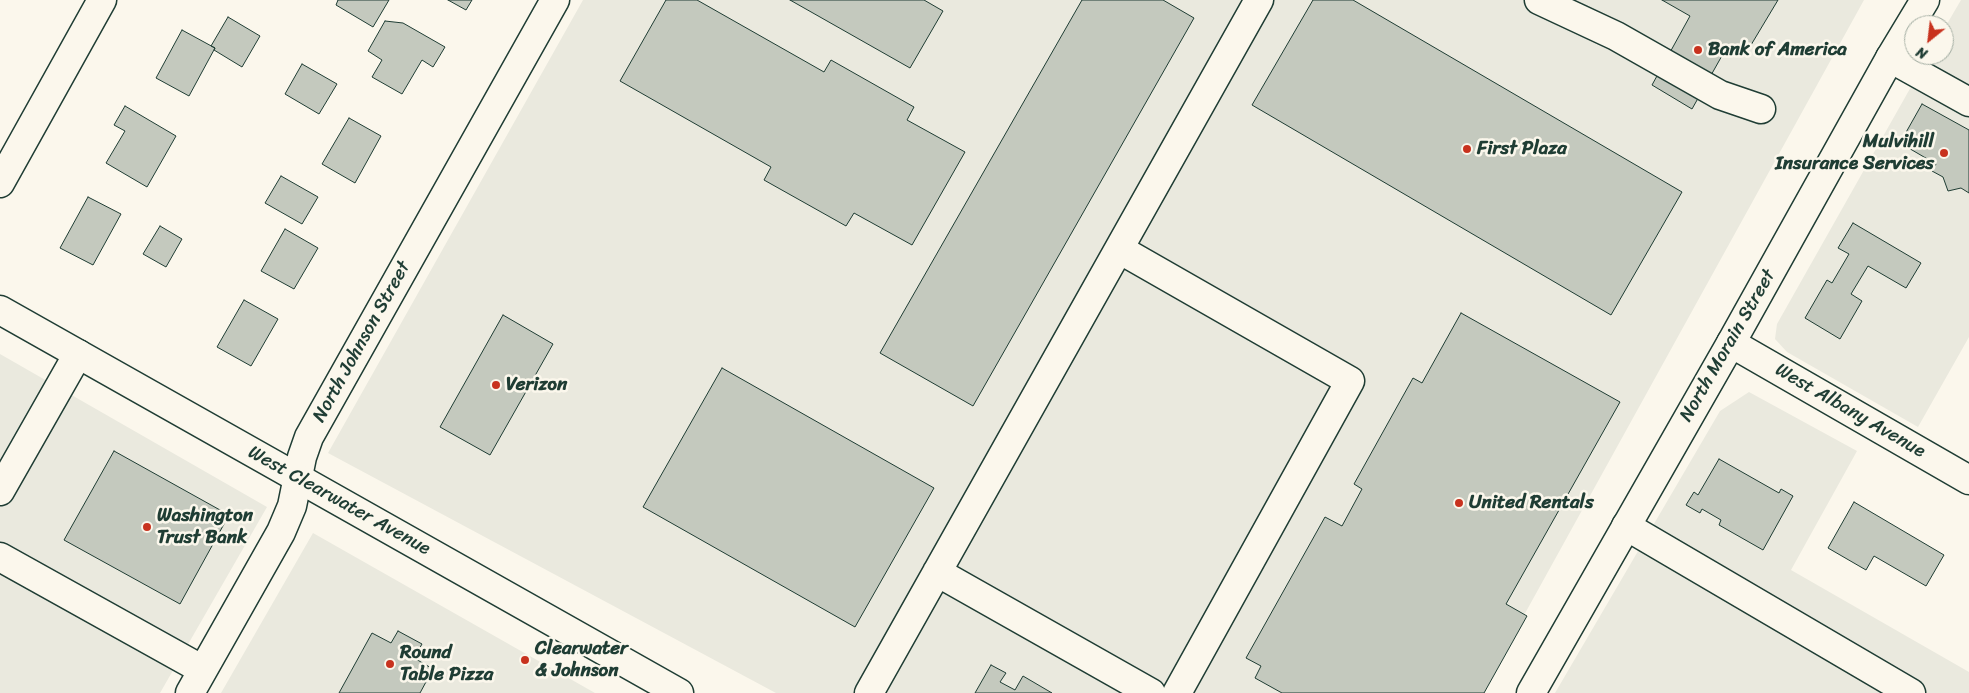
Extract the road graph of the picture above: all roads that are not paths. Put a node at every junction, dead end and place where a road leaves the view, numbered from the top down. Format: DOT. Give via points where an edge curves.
graph roads {
  1 [pos="102,0"];
  2 [pos="555,0"];
  3 [pos="1259,0"];
  4 [pos="1539,0"];
  5 [pos="1925,0"];
  6 [pos="1890,58"];
  7 [pos="1965,91"];
  8 [pos="1761,109"];
  9 [pos="0,182"];
  10 [pos="1119,249"];
  11 [pos="0,310"];
  12 [pos="1731,343"];
  13 [pos="78,354"];
  14 [pos="298,478"];
  15 [pos="1969,480"];
  16 [pos="0,491"];
  17 [pos="1626,526"];
  18 [pos="0,557"];
  19 [pos="937,572"];
  20 [pos="196,682"];
  21 [pos="679,693"];
  22 [pos="869,693"];
  23 [pos="1151,693"];
  24 [pos="1177,693"];
  25 [pos="1531,693"];
  26 [pos="1911,693"];
  1 -- 9 [label="main road"];
  2 -- 14 [label="main road, North Johnson Street" via="309,437"];
  3 -- 10 [label="main road"];
  4 -- 8 [label="main road" via="1616,36 1720,95"];
  5 -- 6 [label="main road, North Morain Street"];
  6 -- 7 [label="main road"];
  6 -- 12 [label="main road, North Morain Street"];
  10 -- 19 [label="main road"];
  10 -- 24 [label="main road" via="1350,381"];
  11 -- 13 [label="main road, West Clearwater Avenue"];
  12 -- 15 [label="main road, West Albany Avenue"];
  12 -- 17 [label="main road, North Morain Street"];
  13 -- 14 [label="main road, West Clearwater Avenue"];
  13 -- 16 [label="main road"];
  14 -- 20 [label="main road, North Johnson Street" via="282,532"];
  14 -- 21 [label="main road, West Clearwater Avenue"];
  17 -- 25 [label="main road, North Morain Street"];
  17 -- 26 [label="main road"];
  18 -- 20 [label="main road"];
  19 -- 22 [label="main road"];
  19 -- 23 [label="main road"];
}
